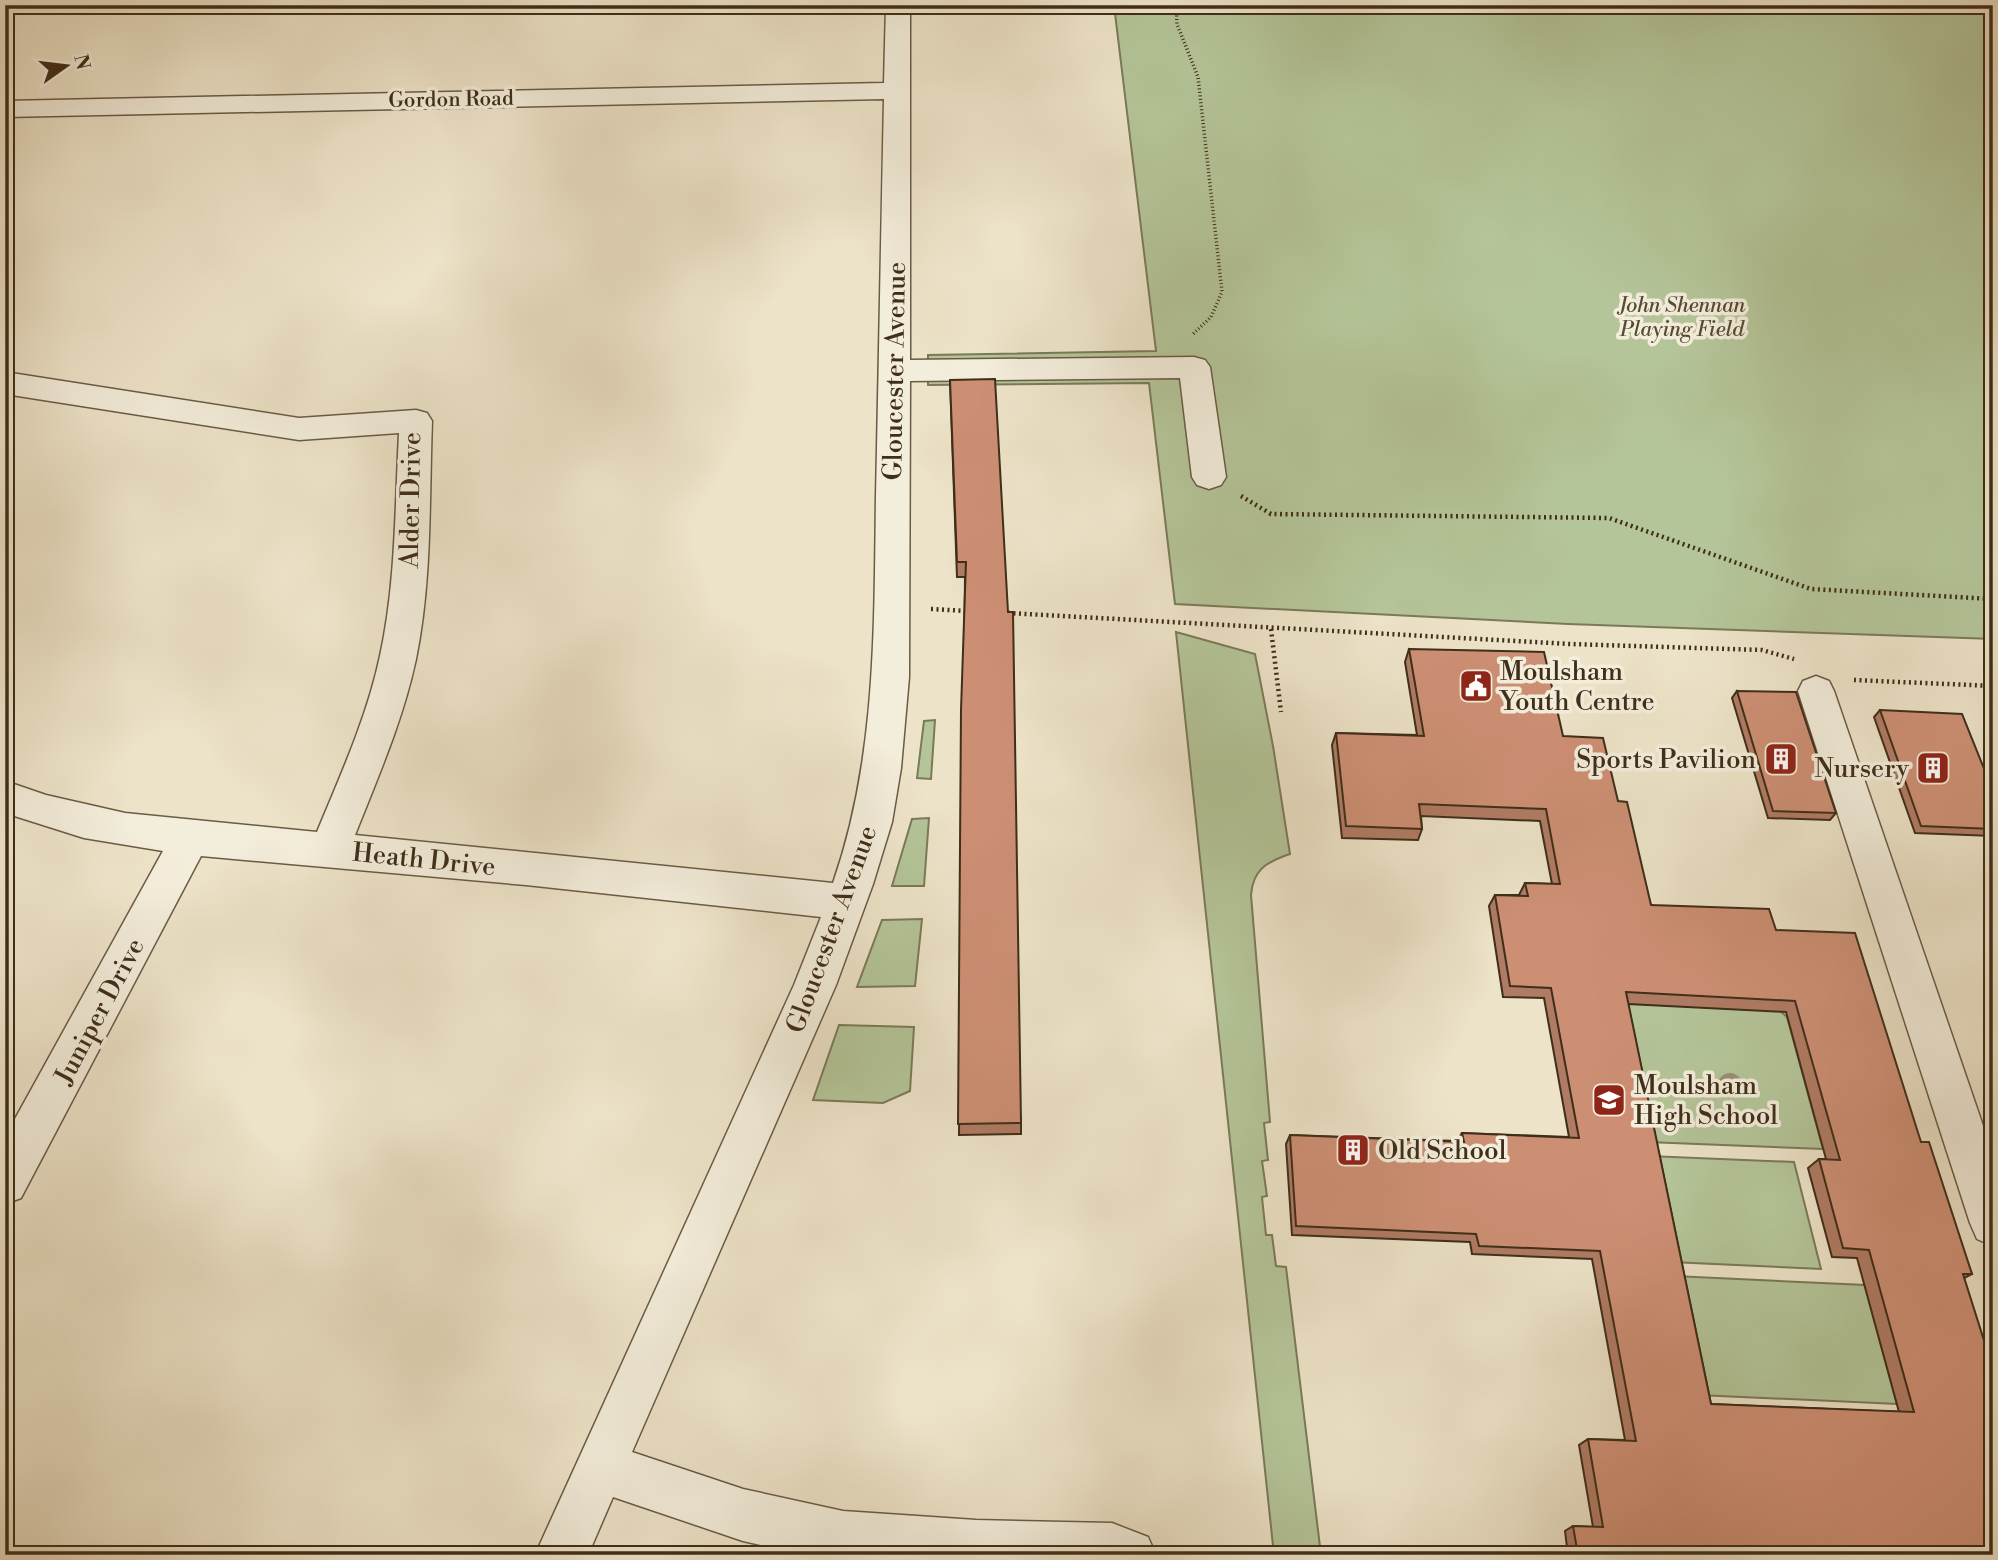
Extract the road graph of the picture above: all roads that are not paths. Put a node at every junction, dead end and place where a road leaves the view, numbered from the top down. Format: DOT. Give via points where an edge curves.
graph roads {
  1 [pos="898,5"];
  2 [pos="897,91"];
  3 [pos="5,109"];
  4 [pos="894,371"];
  5 [pos="5,383"];
  6 [pos="1209,477"];
  7 [pos="1814,685"];
  8 [pos="5,797"];
  9 [pos="190,838"];
  10 [pos="330,849"];
  11 [pos="846,902"];
  12 [pos="1982,1160"];
  13 [pos="5,1182"];
  14 [pos="1993,1223"];
  15 [pos="600,1467"];
  16 [pos="561,1555"];
  17 [pos="1130,1555"];
  1 -- 2 [label="street, Gloucester Avenue"];
  2 -- 3 [label="street, Gordon Road"];
  2 -- 4 [label="street, Gloucester Avenue"];
  4 -- 6 [label="street" via="1194,367"];
  4 -- 11 [label="street, Gloucester Avenue" via="891,677 886,743 872,821"];
  5 -- 10 [label="street, Alder Drive" via="299,429 416,421 407,593 398,658 382,718"];
  7 -- 12 [label="street"];
  8 -- 9 [label="street, Heath Drive" via="89,824"];
  9 -- 10 [label="street, Heath Drive"];
  9 -- 13 [label="street, Juniper Drive"];
  10 -- 11 [label="street, Heath Drive"];
  11 -- 15 [label="street, Gloucester Avenue" via="815,985"];
  12 -- 14 [label="street"];
  15 -- 16 [label="street, Gloucester Avenue"];
  15 -- 17 [label="street" via="743,1515 843,1537 1112,1549"];
}
